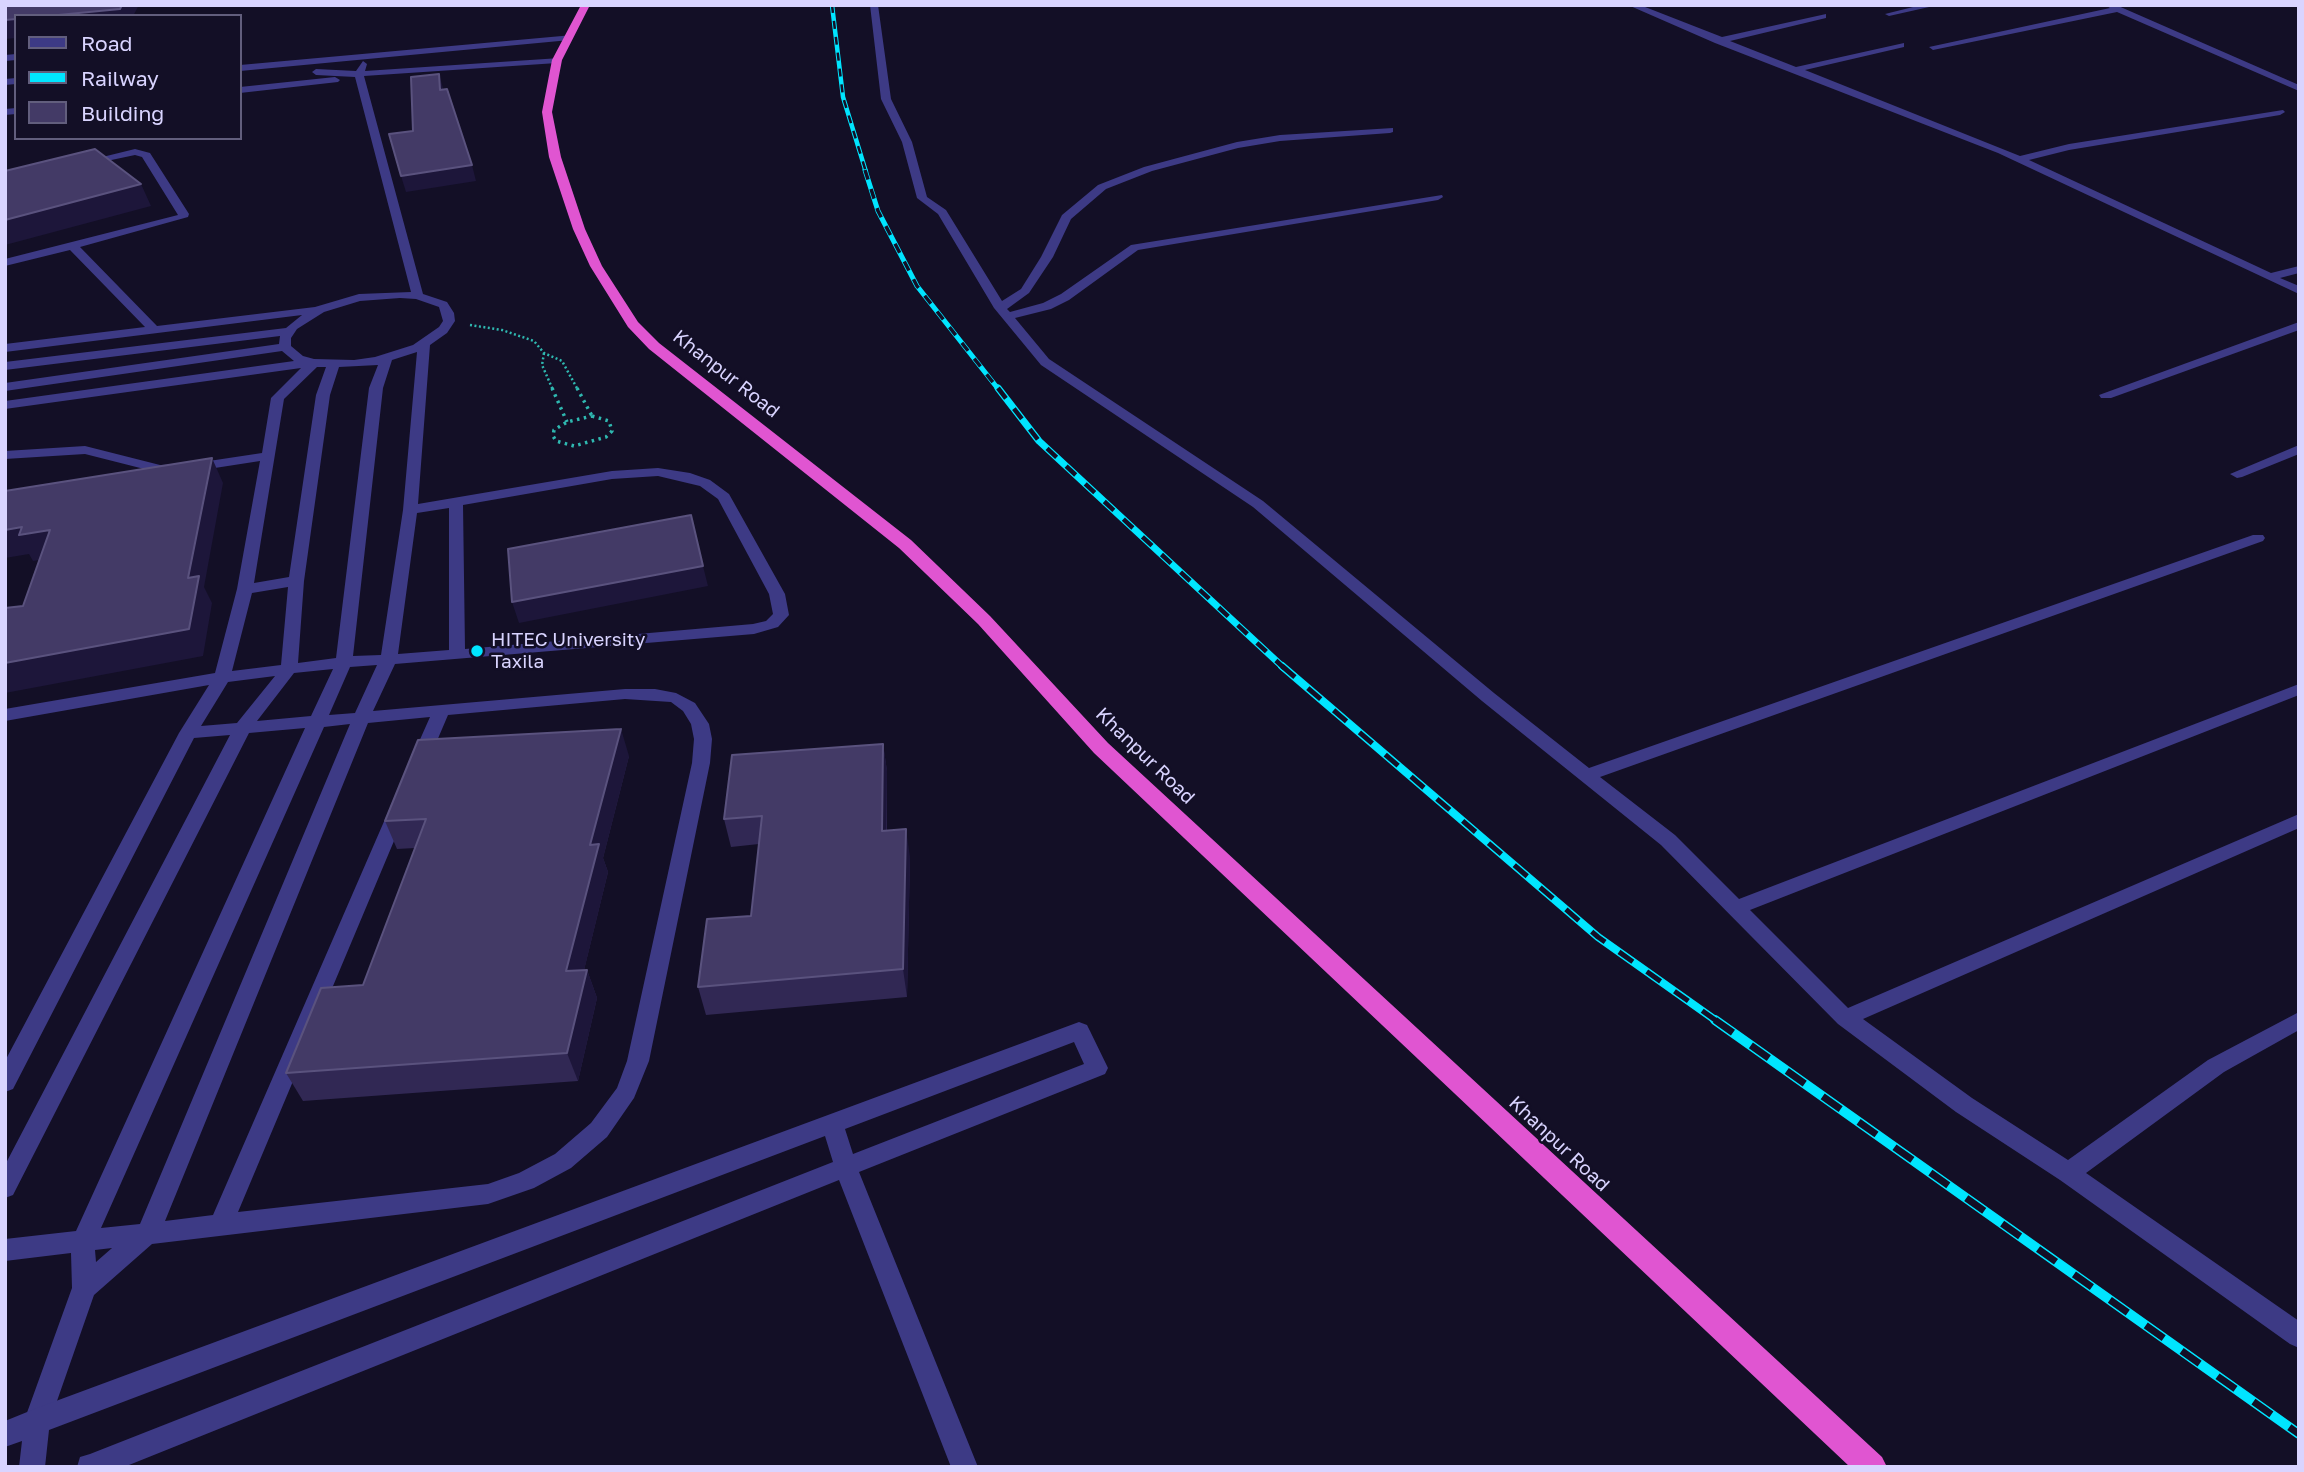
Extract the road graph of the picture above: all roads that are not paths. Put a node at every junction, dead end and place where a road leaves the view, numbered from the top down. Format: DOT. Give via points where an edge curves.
graph roads {
  1 [pos="586,5"];
  2 [pos="874,5"];
  3 [pos="1632,5"];
  4 [pos="1934,5"];
  5 [pos="2113,7"];
  6 [pos="1889,14"];
  7 [pos="1823,16"];
  8 [pos="570,37"];
  9 [pos="472,38"];
  10 [pos="1718,41"];
  11 [pos="1901,45"];
  12 [pos="369,47"];
  13 [pos="1933,47"];
  14 [pos="365,58"];
  15 [pos="242,59"];
  16 [pos="557,60"];
  17 [pos="242,68"];
  18 [pos="1793,71"];
  19 [pos="359,74"];
  20 [pos="242,79"];
  21 [pos="2299,88"];
  22 [pos="242,90"];
  23 [pos="2280,112"];
  24 [pos="1390,130"];
  25 [pos="2020,159"];
  26 [pos="66,168"];
  27 [pos="1438,197"];
  28 [pos="73,246"];
  29 [pos="5,263"];
  30 [pos="2299,269"];
  31 [pos="2270,277"];
  32 [pos="2299,291"];
  33 [pos="418,296"];
  34 [pos="320,309"];
  35 [pos="1003,312"];
  36 [pos="2299,326"];
  37 [pos="153,328"];
  38 [pos="289,331"];
  39 [pos="424,344"];
  40 [pos="285,347"];
  41 [pos="5,348"];
  42 [pos="386,359"];
  43 [pos="323,364"];
  44 [pos="5,366"];
  45 [pos="5,387"];
  46 [pos="2106,395"];
  47 [pos="5,405"];
  48 [pos="2299,449"];
  49 [pos="5,455"];
  50 [pos="268,456"];
  51 [pos="2237,474"];
  52 [pos="456,502"];
  53 [pos="410,510"];
  54 [pos="2258,538"];
  55 [pos="296,581"];
  56 [pos="245,589"];
  57 [pos="457,655"];
  58 [pos="389,659"];
  59 [pos="344,662"];
  60 [pos="289,669"];
  61 [pos="222,677"];
  62 [pos="2299,689"];
  63 [pos="441,711"];
  64 [pos="5,715"];
  65 [pos="362,718"];
  66 [pos="319,722"];
  67 [pos="242,729"];
  68 [pos="188,733"];
  69 [pos="1587,775"];
  70 [pos="2299,820"];
  71 [pos="1736,908"];
  72 [pos="1845,1018"];
  73 [pos="2299,1020"];
  74 [pos="5,1083"];
  75 [pos="832,1123"];
  76 [pos="846,1168"];
  77 [pos="2068,1173"];
  78 [pos="5,1188"];
  79 [pos="221,1224"];
  80 [pos="148,1233"];
  81 [pos="83,1241"];
  82 [pos="5,1250"];
  83 [pos="84,1288"];
  84 [pos="2299,1336"];
  85 [pos="37,1421"];
  86 [pos="5,1434"];
  87 [pos="32,1467"];
  88 [pos="90,1467"];
  89 [pos="965,1467"];
  90 [pos="1872,1467"];
  1 -- 8 [label="highway, Khanpur Road"];
  2 -- 35 [label="street" via="887,99 907,142 922,198 942,212"];
  3 -- 10 [label="street"];
  4 -- 6 [label="street"];
  5 -- 13 [label="street"];
  5 -- 21 [label="street"];
  7 -- 10 [label="street"];
  8 -- 14 [label="street"];
  8 -- 16 [label="highway, Khanpur Road"];
  9 -- 12 [label="street"];
  10 -- 18 [label="street"];
  11 -- 18 [label="street"];
  12 -- 14 [label="street"];
  12 -- 15 [label="street"];
  14 -- 17 [label="street"];
  14 -- 19 [label="street"];
  16 -- 19 [label="street"];
  16 -- 90 [label="highway, Khanpur Road" via="547,112 565,192 596,266 633,324 654,346 905,544 984,620 1101,748"];
  18 -- 25 [label="street"];
  19 -- 20 [label="street" via="328,71"];
  19 -- 22 [label="street" via="322,83"];
  19 -- 33 [label="street"];
  23 -- 25 [label="street"];
  24 -- 35 [label="street" via="1237,145 1148,169 1102,187 1066,217 1026,291"];
  25 -- 31 [label="street"];
  26 -- 28 [label="street" via="135,152 146,155 184,214 177,220"];
  27 -- 35 [label="street" via="1135,247 1065,298 1047,306"];
  28 -- 29 [label="street"];
  28 -- 37 [label="street"];
  30 -- 31 [label="street"];
  31 -- 32 [label="street"];
  33 -- 34 [label="street" via="359,298"];
  33 -- 39 [label="street" via="443,305 449,313 443,330"];
  34 -- 37 [label="street"];
  34 -- 38 [label="street"];
  35 -- 69 [label="street" via="1045,362 1258,504"];
  36 -- 46 [label="street"];
  37 -- 41 [label="street"];
  38 -- 40 [label="street"];
  38 -- 44 [label="street"];
  39 -- 42 [label="street"];
  39 -- 53 [label="street"];
  40 -- 43 [label="street" via="299,359"];
  40 -- 45 [label="street"];
  42 -- 43 [label="street"];
  42 -- 59 [label="street" via="376,388"];
  43 -- 47 [label="street"];
  43 -- 50 [label="street" via="278,398"];
  43 -- 55 [label="street" via="323,395"];
  48 -- 51 [label="street"];
  49 -- 50 [label="street" via="85,450 160,469"];
  50 -- 56 [label="street"];
  52 -- 53 [label="street"];
  52 -- 57 [label="street"];
  52 -- 57 [label="street" via="612,475 658,472 705,482 724,497 782,605 781,615 772,624 754,629"];
  53 -- 58 [label="street"];
  54 -- 69 [label="street"];
  55 -- 56 [label="street"];
  55 -- 60 [label="street"];
  56 -- 61 [label="street"];
  57 -- 58 [label="street"];
  58 -- 59 [label="street"];
  58 -- 65 [label="street"];
  59 -- 60 [label="street"];
  59 -- 66 [label="street"];
  60 -- 61 [label="street"];
  60 -- 67 [label="street"];
  61 -- 64 [label="street"];
  61 -- 68 [label="street"];
  62 -- 71 [label="street"];
  63 -- 65 [label="street"];
  63 -- 79 [label="street"];
  63 -- 79 [label="street" via="655,694 676,698 700,724 701,762 638,1061 626,1092 598,1130 563,1161 488,1194"];
  65 -- 66 [label="street"];
  65 -- 80 [label="street"];
  66 -- 67 [label="street"];
  66 -- 81 [label="street"];
  67 -- 68 [label="street"];
  67 -- 78 [label="street"];
  68 -- 74 [label="street"];
  69 -- 71 [label="street" via="1668,840"];
  70 -- 72 [label="street"];
  71 -- 72 [label="street"];
  72 -- 77 [label="street" via="1964,1105"];
  73 -- 77 [label="street" via="2216,1066"];
  75 -- 76 [label="street"];
  75 -- 76 [label="street" via="1079,1031 1097,1068"];
  75 -- 85 [label="street"];
  76 -- 88 [label="street"];
  76 -- 89 [label="street"];
  77 -- 84 [label="street"];
  79 -- 80 [label="street"];
  80 -- 81 [label="street"];
  80 -- 83 [label="street"];
  81 -- 82 [label="street"];
  81 -- 83 [label="street"];
  83 -- 85 [label="street"];
  85 -- 86 [label="street"];
  85 -- 87 [label="street"];
}
